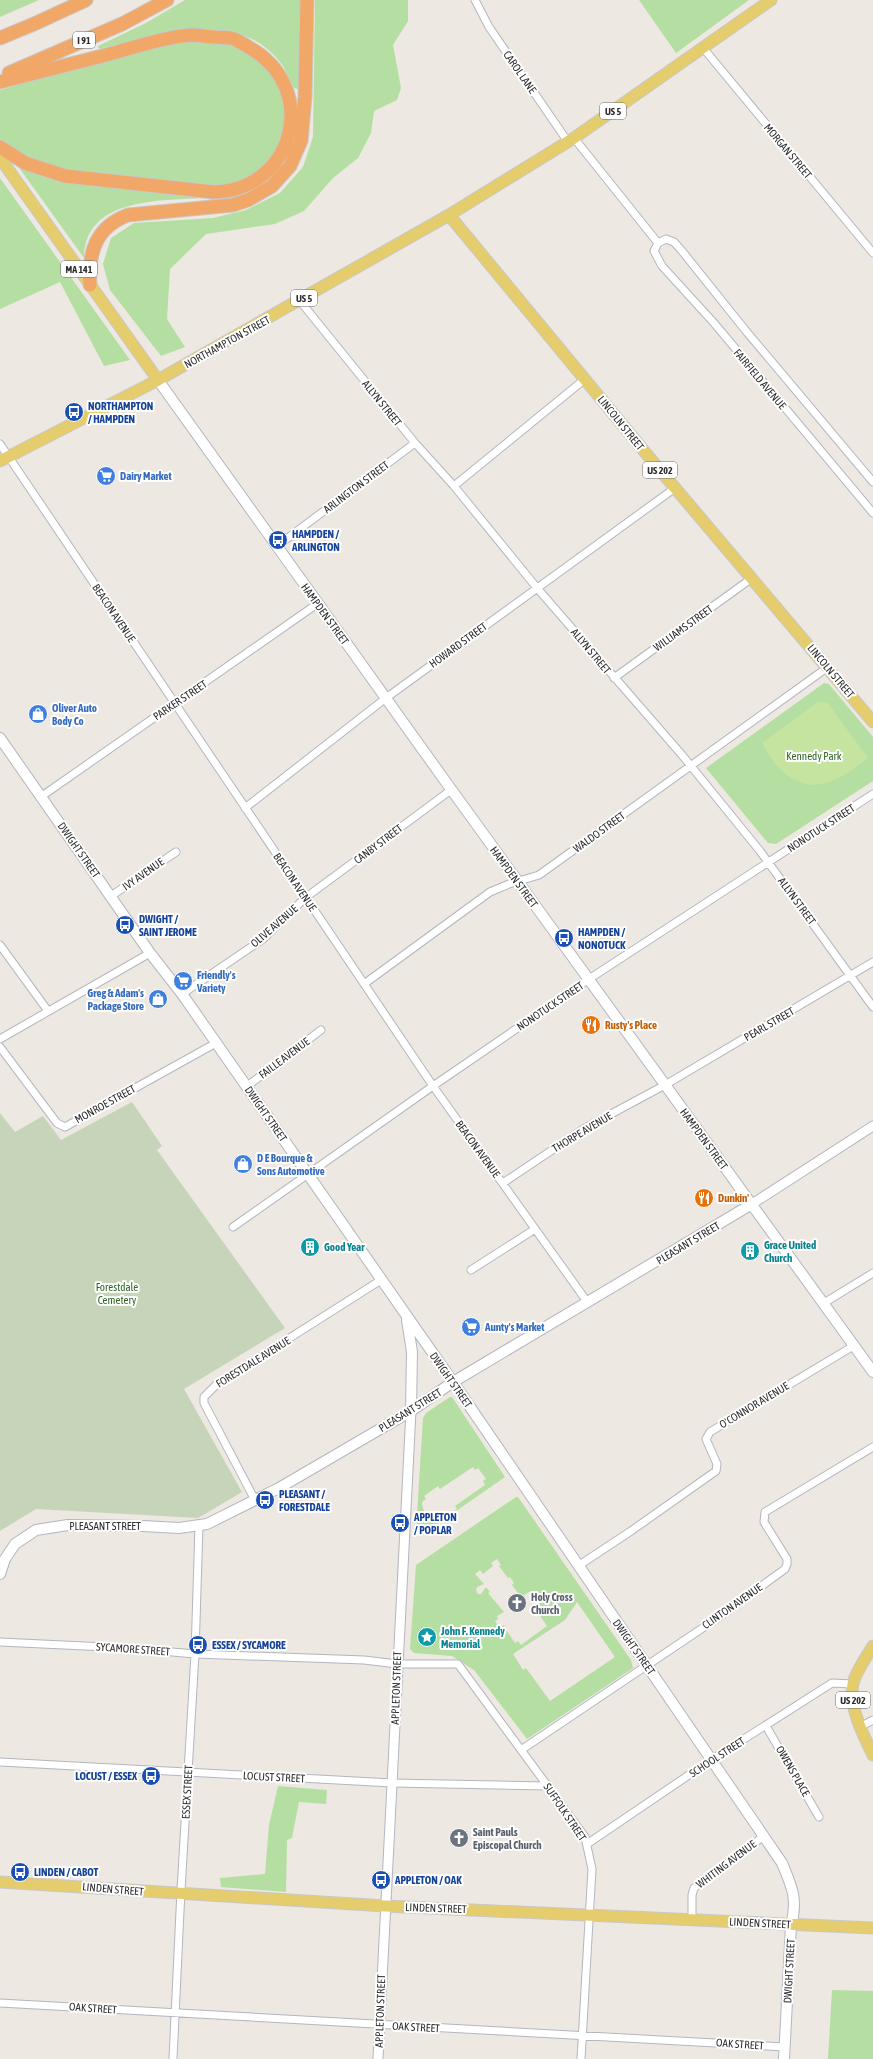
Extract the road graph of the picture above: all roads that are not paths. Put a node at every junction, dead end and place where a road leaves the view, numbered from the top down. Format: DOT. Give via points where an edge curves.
graph roads {
  1 [pos="86,0"];
  2 [pos="167,0"];
  3 [pos="307,0"];
  4 [pos="475,0"];
  5 [pos="771,0"];
  6 [pos="0,38"];
  7 [pos="704,49"];
  8 [pos="0,77"];
  9 [pos="0,82"];
  10 [pos="571,140"];
  11 [pos="0,147"];
  12 [pos="0,158"];
  13 [pos="449,215"];
  14 [pos="658,243"];
  15 [pos="873,253"];
  16 [pos="90,285"];
  17 [pos="300,301"];
  18 [pos="585,379"];
  19 [pos="158,380"];
  20 [pos="415,443"];
  21 [pos="0,444"];
  22 [pos="4,458"];
  23 [pos="873,482"];
  24 [pos="454,486"];
  25 [pos="676,488"];
  26 [pos="873,513"];
  27 [pos="277,546"];
  28 [pos="752,578"];
  29 [pos="537,588"];
  30 [pos="317,604"];
  31 [pos="828,667"];
  32 [pos="614,678"];
  33 [pos="386,698"];
  34 [pos="175,703"];
  35 [pos="873,722"];
  36 [pos="0,738"];
  37 [pos="690,766"];
  38 [pos="451,790"];
  39 [pos="873,794"];
  40 [pos="42,796"];
  41 [pos="245,808"];
  42 [pos="176,852"];
  43 [pos="768,861"];
  44 [pos="518,882"];
  45 [pos="111,896"];
  46 [pos="305,898"];
  47 [pos="0,945"];
  48 [pos="150,953"];
  49 [pos="873,962"];
  50 [pos="851,976"];
  51 [pos="589,979"];
  52 [pos="364,984"];
  53 [pos="182,994"];
  54 [pos="873,1007"];
  55 [pos="48,1011"];
  56 [pos="321,1030"];
  57 [pos="0,1039"];
  58 [pos="216,1043"];
  59 [pos="0,1047"];
  60 [pos="665,1085"];
  61 [pos="433,1086"];
  62 [pos="246,1087"];
  63 [pos="873,1126"];
  64 [pos="309,1176"];
  65 [pos="503,1183"];
  66 [pos="752,1204"];
  67 [pos="233,1227"];
  68 [pos="535,1229"];
  69 [pos="471,1270"];
  70 [pos="873,1273"];
  71 [pos="381,1280"];
  72 [pos="588,1303"];
  73 [pos="824,1303"];
  74 [pos="406,1316"];
  75 [pos="855,1345"];
  76 [pos="873,1372"];
  77 [pos="453,1382"];
  78 [pos="411,1411"];
  79 [pos="873,1446"];
  80 [pos="256,1500"];
  81 [pos="199,1525"];
  82 [pos="578,1566"];
  83 [pos="0,1574"];
  84 [pos="0,1642"];
  85 [pos="873,1646"];
  86 [pos="195,1654"];
  87 [pos="397,1664"];
  88 [pos="458,1664"];
  89 [pos="646,1665"];
  90 [pos="852,1684"];
  91 [pos="873,1720"];
  92 [pos="766,1726"];
  93 [pos="860,1727"];
  94 [pos="521,1750"];
  95 [pos="873,1755"];
  96 [pos="710,1760"];
  97 [pos="0,1762"];
  98 [pos="188,1772"];
  99 [pos="392,1783"];
  100 [pos="549,1786"];
  101 [pos="819,1817"];
  102 [pos="764,1836"];
  103 [pos="587,1844"];
  104 [pos="0,1882"];
  105 [pos="181,1894"];
  106 [pos="385,1906"];
  107 [pos="589,1914"];
  108 [pos="692,1919"];
  109 [pos="791,1925"];
  110 [pos="873,1928"];
  111 [pos="0,2003"];
  112 [pos="176,2014"];
  113 [pos="380,2025"];
  114 [pos="582,2034"];
  115 [pos="785,2047"];
  116 [pos="173,2059"];
  117 [pos="378,2059"];
  118 [pos="581,2059"];
  119 [pos="784,2059"];
  1 -- 6 [label="highway"];
  2 -- 8 [label="highway, I 91" via="122,24"];
  3 -- 16 [label="highway" via="305,97 301,141 290,166 272,186 248,200 233,205 128,215 116,219 93,246 89,267"];
  4 -- 10 [label="street, CAROL LANE" via="489,27"];
  5 -- 7 [label="main road, US 5"];
  7 -- 10 [label="main road, US 5"];
  7 -- 15 [label="street, MORGAN STREET"];
  9 -- 11 [label="highway" via="192,35 234,39 263,56 277,70 290,100 292,115 290,133 275,163 254,182 226,192 65,176 25,163"];
  10 -- 13 [label="main road, US 5"];
  10 -- 14 [label="street"];
  12 -- 16 [label="main road, MA 141"];
  13 -- 17 [label="main road, NORTHAMPTON STREET / US 5"];
  13 -- 18 [label="main road, LINCOLN STREET / US 202"];
  14 -- 23 [label="street, FAIRFIELD AVENUE" via="666,239 678,246"];
  14 -- 26 [label="street, FAIRFIELD AVENUE" via="654,251 662,266"];
  16 -- 19 [label="main road, MA 141"];
  17 -- 19 [label="main road, NORTHAMPTON STREET / US 5"];
  17 -- 20 [label="street, ALLYN STREET"];
  18 -- 24 [label="street"];
  18 -- 25 [label="main road, LINCOLN STREET / US 202"];
  19 -- 22 [label="main road, NORTHAMPTON STREET / US 5"];
  19 -- 27 [label="main road, HAMPDEN STREET / MA 141"];
  20 -- 24 [label="street, ALLYN STREET"];
  20 -- 27 [label="street, ARLINGTON STREET"];
  21 -- 22 [label="street, BEACON AVENUE"];
  22 -- 34 [label="street, BEACON AVENUE"];
  24 -- 29 [label="street, ALLYN STREET"];
  25 -- 28 [label="main road, LINCOLN STREET / US 202"];
  25 -- 29 [label="street, HOWARD STREET"];
  27 -- 30 [label="main road, HAMPDEN STREET / MA 141"];
  28 -- 31 [label="main road, LINCOLN STREET / US 202"];
  28 -- 32 [label="street, WILLIAMS STREET"];
  29 -- 32 [label="street, ALLYN STREET"];
  29 -- 33 [label="street, HOWARD STREET"];
  30 -- 33 [label="main road, HAMPDEN STREET / MA 141"];
  30 -- 34 [label="street, PARKER STREET"];
  31 -- 35 [label="main road, LINCOLN STREET / US 202"];
  31 -- 37 [label="street, WALDO STREET"];
  32 -- 37 [label="street, ALLYN STREET"];
  33 -- 38 [label="main road, HAMPDEN STREET / MA 141"];
  33 -- 41 [label="street, HOWARD STREET"];
  34 -- 40 [label="street, PARKER STREET"];
  34 -- 41 [label="street, BEACON AVENUE"];
  36 -- 40 [label="main road, DWIGHT STREET"];
  37 -- 43 [label="street, ALLYN STREET"];
  37 -- 44 [label="street, WALDO STREET" via="539,875"];
  38 -- 44 [label="main road, HAMPDEN STREET / MA 141"];
  38 -- 46 [label="street, CANBY STREET"];
  39 -- 43 [label="street, NONOTUCK STREET"];
  40 -- 45 [label="main road, DWIGHT STREET"];
  41 -- 46 [label="street, BEACON AVENUE"];
  42 -- 45 [label="street, IVY AVENUE"];
  43 -- 50 [label="street, ALLYN STREET"];
  43 -- 51 [label="street, NONOTUCK STREET"];
  44 -- 51 [label="main road, HAMPDEN STREET / MA 141"];
  44 -- 52 [label="street, WALDO STREET" via="490,892"];
  45 -- 48 [label="main road, DWIGHT STREET"];
  46 -- 52 [label="street, BEACON AVENUE"];
  46 -- 53 [label="street, OLIVE AVENUE" via="263,938"];
  47 -- 55 [label="street"];
  48 -- 53 [label="main road, DWIGHT STREET"];
  48 -- 55 [label="street"];
  49 -- 50 [label="street, PEARL STREET"];
  50 -- 54 [label="street, ALLYN STREET"];
  50 -- 60 [label="street, PEARL STREET"];
  51 -- 60 [label="main road, HAMPDEN STREET / MA 141"];
  51 -- 61 [label="street, NONOTUCK STREET"];
  52 -- 61 [label="street, BEACON AVENUE"];
  53 -- 58 [label="main road, DWIGHT STREET"];
  55 -- 57 [label="street"];
  56 -- 62 [label="street, FAILLE AVENUE"];
  58 -- 59 [label="street, MONROE STREET" via="65,1127 57,1123"];
  58 -- 62 [label="main road, DWIGHT STREET"];
  60 -- 65 [label="street, THORPE AVENUE" via="585,1128"];
  60 -- 66 [label="main road, HAMPDEN STREET / MA 141"];
  61 -- 64 [label="street, NONOTUCK STREET"];
  61 -- 65 [label="street, BEACON AVENUE"];
  62 -- 64 [label="main road, DWIGHT STREET"];
  63 -- 66 [label="street, PLEASANT STREET"];
  64 -- 67 [label="street, NONOTUCK STREET"];
  64 -- 71 [label="main road, DWIGHT STREET"];
  65 -- 68 [label="street, BEACON AVENUE"];
  66 -- 72 [label="main road, PLEASANT STREET"];
  66 -- 73 [label="main road, HAMPDEN STREET"];
  68 -- 69 [label="street"];
  68 -- 72 [label="street, BEACON AVENUE"];
  70 -- 73 [label="street"];
  71 -- 74 [label="main road, DWIGHT STREET"];
  71 -- 80 [label="street, FORESTDALE AVENUE" via="217,1384 204,1397 204,1404"];
  72 -- 77 [label="main road, PLEASANT STREET"];
  73 -- 75 [label="main road, HAMPDEN STREET"];
  74 -- 77 [label="main road, DWIGHT STREET"];
  74 -- 78 [label="main road, APPLETON STREET" via="412,1352"];
  75 -- 76 [label="main road, HAMPDEN STREET"];
  75 -- 82 [label="street, O'CONNOR AVENUE" via="710,1432 706,1439 717,1464 716,1471"];
  77 -- 78 [label="main road, PLEASANT STREET"];
  77 -- 82 [label="main road, DWIGHT STREET"];
  78 -- 80 [label="main road, PLEASANT STREET"];
  78 -- 87 [label="street, APPLETON STREET"];
  79 -- 89 [label="street, CLINTON AVENUE" via="765,1512 764,1522 787,1559 788,1564 785,1568 716,1619"];
  80 -- 81 [label="main road, PLEASANT STREET" via="207,1524"];
  81 -- 83 [label="main road, PLEASANT STREET" via="179,1528 68,1525 36,1530 15,1544 5,1559"];
  81 -- 86 [label="street, ESSEX STREET"];
  82 -- 89 [label="main road, DWIGHT STREET"];
  84 -- 86 [label="street, SYCAMORE STREET"];
  85 -- 90 [label="main road, US 202"];
  86 -- 87 [label="street, SYCAMORE STREET" via="364,1660"];
  86 -- 98 [label="street, ESSEX STREET"];
  87 -- 88 [label="street, SYCAMORE STREET"];
  87 -- 99 [label="street, APPLETON STREET"];
  88 -- 94 [label="street, SUFFOLK STREET"];
  89 -- 94 [label="street, CLINTON AVENUE"];
  89 -- 96 [label="main road, DWIGHT STREET"];
  90 -- 92 [label="street, SCHOOL STREET" via="832,1683"];
  90 -- 93 [label="main road, US 202" via="853,1706"];
  91 -- 93 [label="street"];
  92 -- 96 [label="street, SCHOOL STREET"];
  92 -- 101 [label="street, OWENS PLACE"];
  93 -- 95 [label="main road, US 202"];
  94 -- 100 [label="street, SUFFOLK STREET"];
  96 -- 102 [label="main road, DWIGHT STREET"];
  96 -- 103 [label="street, SCHOOL STREET"];
  97 -- 98 [label="street, LOCUST STREET"];
  98 -- 99 [label="street, LOCUST STREET"];
  98 -- 105 [label="street, ESSEX STREET"];
  99 -- 100 [label="street, LOCUST STREET"];
  99 -- 106 [label="street, APPLETON STREET"];
  100 -- 103 [label="street, SUFFOLK STREET" via="585,1837"];
  102 -- 108 [label="street, WHITING AVENUE" via="694,1888"];
  102 -- 109 [label="main road, DWIGHT STREET" via="782,1863 792,1888 795,1909"];
  103 -- 107 [label="street, SUFFOLK STREET" via="592,1869"];
  104 -- 105 [label="main road, LINDEN STREET"];
  105 -- 106 [label="main road, LINDEN STREET"];
  105 -- 112 [label="street, ESSEX STREET"];
  106 -- 107 [label="main road, LINDEN STREET"];
  106 -- 113 [label="street, APPLETON STREET"];
  107 -- 108 [label="main road, LINDEN STREET"];
  107 -- 114 [label="street, SUFFOLK STREET"];
  108 -- 109 [label="main road, LINDEN STREET"];
  109 -- 110 [label="main road, LINDEN STREET"];
  109 -- 115 [label="main road, DWIGHT STREET"];
  111 -- 112 [label="street, OAK STREET"];
  112 -- 113 [label="street, OAK STREET"];
  112 -- 116 [label="street, ESSEX STREET"];
  113 -- 114 [label="street, OAK STREET"];
  113 -- 117 [label="street, APPLETON STREET"];
  114 -- 115 [label="street, OAK STREET"];
  114 -- 118 [label="street, SUFFOLK STREET"];
  115 -- 119 [label="main road, DWIGHT STREET"];
}
